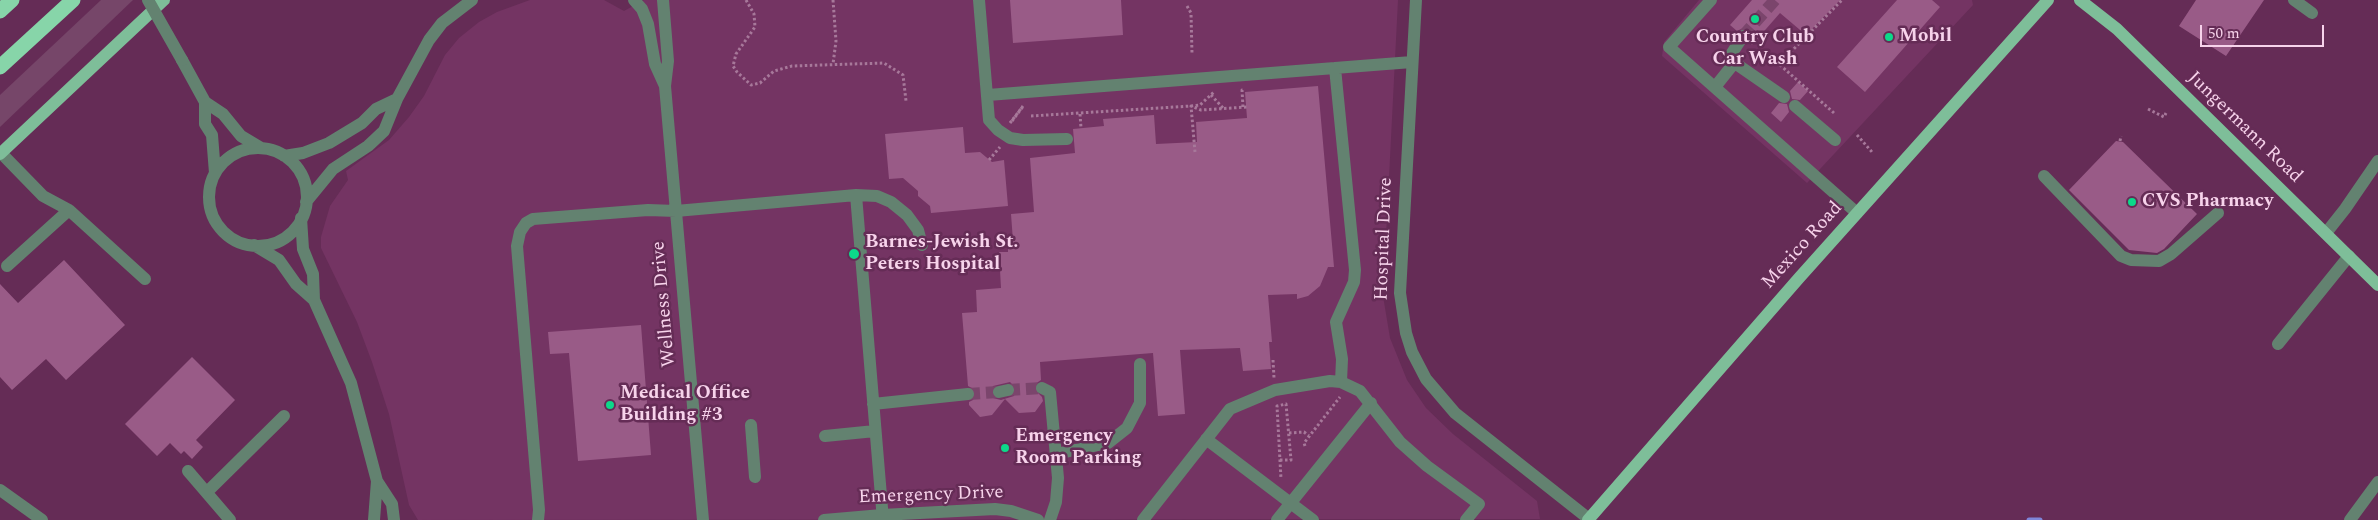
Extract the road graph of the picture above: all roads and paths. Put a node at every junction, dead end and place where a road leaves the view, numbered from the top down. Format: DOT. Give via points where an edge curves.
graph roads {
  1 [pos="12,0"];
  2 [pos="72,0"];
  3 [pos="148,0"];
  4 [pos="164,0"];
  5 [pos="634,0"];
  6 [pos="664,0"];
  7 [pos="746,0"];
  8 [pos="832,0"];
  9 [pos="979,0"];
  10 [pos="1416,0"];
  11 [pos="1711,0"];
  12 [pos="1842,0"];
  13 [pos="2048,0"];
  14 [pos="2080,0"];
  15 [pos="2294,0"];
  16 [pos="464,2"];
  17 [pos="1187,6"];
  18 [pos="0,11"];
  19 [pos="2312,13"];
  20 [pos="1743,36"];
  21 [pos="1192,54"];
  22 [pos="1732,60"];
  23 [pos="1412,62"];
  24 [pos="834,64"];
  25 [pos="0,67"];
  26 [pos="1335,68"];
  27 [pos="665,86"];
  28 [pos="1220,87"];
  29 [pos="1715,87"];
  30 [pos="1254,89"];
  31 [pos="988,94"];
  32 [pos="1211,95"];
  33 [pos="1784,97"];
  34 [pos="397,99"];
  35 [pos="906,101"];
  36 [pos="205,102"];
  37 [pos="1191,106"];
  38 [pos="1795,106"];
  39 [pos="1224,108"];
  40 [pos="2148,109"];
  41 [pos="1834,113"];
  42 [pos="2166,113"];
  43 [pos="1080,114"];
  44 [pos="1031,116"];
  45 [pos="1012,121"];
  46 [pos="1008,127"];
  47 [pos="1081,128"];
  48 [pos="1857,135"];
  49 [pos="2121,136"];
  50 [pos="1067,138"];
  51 [pos="1835,140"];
  52 [pos="2120,142"];
  53 [pos="1001,146"];
  54 [pos="261,148"];
  55 [pos="1195,152"];
  56 [pos="1872,152"];
  57 [pos="0,154"];
  58 [pos="284,156"];
  59 [pos="989,160"];
  60 [pos="2378,161"];
  61 [pos="215,173"];
  62 [pos="2044,176"];
  63 [pos="856,195"];
  64 [pos="306,202"];
  65 [pos="69,210"];
  66 [pos="676,211"];
  67 [pos="1857,213"];
  68 [pos="2218,213"];
  69 [pos="301,218"];
  70 [pos="2326,233"];
  71 [pos="922,244"];
  72 [pos="254,245"];
  73 [pos="2349,256"];
  74 [pos="7,266"];
  75 [pos="144,279"];
  76 [pos="2378,285"];
  77 [pos="314,300"];
  78 [pos="2278,344"];
  79 [pos="1272,360"];
  80 [pos="1140,364"];
  81 [pos="1274,378"];
  82 [pos="1341,382"];
  83 [pos="1042,388"];
  84 [pos="968,394"];
  85 [pos="1340,397"];
  86 [pos="1371,403"];
  87 [pos="873,404"];
  88 [pos="284,416"];
  89 [pos="751,425"];
  90 [pos="876,431"];
  91 [pos="1288,433"];
  92 [pos="825,436"];
  93 [pos="1309,436"];
  94 [pos="1206,439"];
  95 [pos="1305,446"];
  96 [pos="1056,454"];
  97 [pos="1280,460"];
  98 [pos="188,471"];
  99 [pos="755,477"];
  100 [pos="1281,480"];
  101 [pos="377,481"];
  102 [pos="2378,482"];
  103 [pos="0,490"];
  104 [pos="207,492"];
  105 [pos="1291,503"];
  106 [pos="883,517"];
  107 [pos="42,520"];
  108 [pos="230,520"];
  109 [pos="374,520"];
  110 [pos="394,520"];
  111 [pos="538,520"];
  112 [pos="703,520"];
  113 [pos="824,520"];
  114 [pos="1038,520"];
  115 [pos="1050,520"];
  116 [pos="1144,520"];
  117 [pos="1277,520"];
  118 [pos="1313,520"];
  119 [pos="1466,520"];
  120 [pos="1588,520"];
  121 [pos="2350,520"];
  1 -- 18 [label="highway"];
  2 -- 25 [label="highway"];
  3 -- 36 [label="street, bridge"];
  4 -- 57 [label="main road"];
  5 -- 27 [label="street, Wellness Drive" via="648,24 655,64"];
  6 -- 27 [label="street, Wellness Drive" via="668,61"];
  7 -- 24 [label="path" via="754,14 755,27 736,54 733,66 744,80 756,85 780,68"];
  8 -- 24 [label="path" via="836,41"];
  9 -- 31 [label="street"];
  10 -- 23 [label="street, Hospital Drive"];
  11 -- 29 [label="street" via="1669,47"];
  12 -- 41 [label="path" via="1779,64"];
  13 -- 67 [label="main road, Mexico Road"];
  14 -- 70 [label="main road, Jungermann Road" via="2117,29"];
  15 -- 19 [label="street"];
  16 -- 34 [label="street" via="429,40"];
  17 -- 21 [label="path" via="1191,14"];
  20 -- 22 [label="street" via="1734,46"];
  22 -- 29 [label="street" via="1731,67"];
  22 -- 33 [label="street"];
  23 -- 26 [label="street"];
  23 -- 120 [label="street, Hospital Drive" via="1400,293 1412,352 1426,379 1455,413"];
  24 -- 35 [label="path" via="874,62 891,66 905,78"];
  26 -- 31 [label="street"];
  26 -- 82 [label="street" via="1355,270 1354,282 1336,322 1342,359"];
  27 -- 66 [label="street, Wellness Drive"];
  28 -- 32 [label="path"];
  29 -- 67 [label="street"];
  30 -- 39 [label="path" via="1242,90 1245,107"];
  31 -- 50 [label="street" via="989,120 1005,136 1023,140"];
  32 -- 37 [label="path" via="1200,105"];
  32 -- 39 [label="path"];
  34 -- 58 [label="street" via="376,109 362,123 329,143"];
  34 -- 64 [label="street" via="384,131 333,169"];
  36 -- 54 [label="street" via="222,114 242,136"];
  36 -- 61 [label="street" via="205,124 212,135"];
  37 -- 39 [label="path" via="1201,110"];
  37 -- 43 [label="path"];
  37 -- 55 [label="path"];
  38 -- 51 [label="street"];
  40 -- 42 [label="path" via="2164,116"];
  43 -- 44 [label="path"];
  43 -- 47 [label="path"];
  45 -- 46 [label="path" via="1026,104"];
  48 -- 56 [label="path"];
  49 -- 52 [label="path"];
  53 -- 59 [label="path"];
  54 -- 58 [label="street"];
  54 -- 61 [label="street" via="229,157"];
  57 -- 65 [label="street" via="43,196"];
  58 -- 64 [label="street" via="299,170 304,180"];
  60 -- 70 [label="street"];
  61 -- 72 [label="street" via="209,196 214,218 228,236"];
  62 -- 68 [label="street" via="2121,256 2131,260 2159,261 2172,254"];
  63 -- 66 [label="street"];
  63 -- 71 [label="street" via="877,196 891,202 907,215 918,230"];
  63 -- 87 [label="street"];
  64 -- 69 [label="street"];
  65 -- 74 [label="street"];
  65 -- 75 [label="street"];
  66 -- 111 [label="street" via="648,210 533,219 520,232 517,246 540,510"];
  66 -- 112 [label="street, Wellness Drive"];
  67 -- 120 [label="main road, Mexico Road"];
  69 -- 72 [label="street" via="282,239 271,244"];
  69 -- 77 [label="street" via="303,249 313,274"];
  70 -- 73 [label="main road, Jungermann Road"];
  72 -- 77 [label="street" via="279,260 296,284"];
  73 -- 76 [label="main road, Jungermann Road"];
  73 -- 78 [label="street"];
  77 -- 101 [label="street" via="351,383"];
  79 -- 81 [label="path"];
  80 -- 96 [label="street" via="1140,403 1127,428 1108,443"];
  82 -- 86 [label="street" via="1360,390"];
  82 -- 94 [label="street" via="1275,390 1230,409"];
  83 -- 96 [label="street" via="1050,392"];
  84 -- 87 [label="street"];
  85 -- 93 [label="path"];
  86 -- 105 [label="street"];
  86 -- 119 [label="street" via="1400,442 1479,504"];
  87 -- 90 [label="street"];
  88 -- 104 [label="street"];
  89 -- 99 [label="street"];
  90 -- 92 [label="street"];
  90 -- 106 [label="street"];
  91 -- 93 [label="path" via="1304,432"];
  91 -- 97 [label="path" via="1291,460"];
  91 -- 97 [label="path" via="1286,404 1277,406"];
  93 -- 95 [label="path"];
  94 -- 105 [label="street"];
  94 -- 116 [label="street"];
  96 -- 115 [label="street" via="1056,502"];
  97 -- 100 [label="path"];
  98 -- 104 [label="street"];
  101 -- 109 [label="street"];
  101 -- 110 [label="street" via="392,504"];
  102 -- 121 [label="street"];
  103 -- 107 [label="street"];
  104 -- 108 [label="street"];
  105 -- 117 [label="street"];
  105 -- 118 [label="street"];
  106 -- 113 [label="street, Emergency Drive"];
  106 -- 114 [label="street, Emergency Drive" via="995,509"];
}
